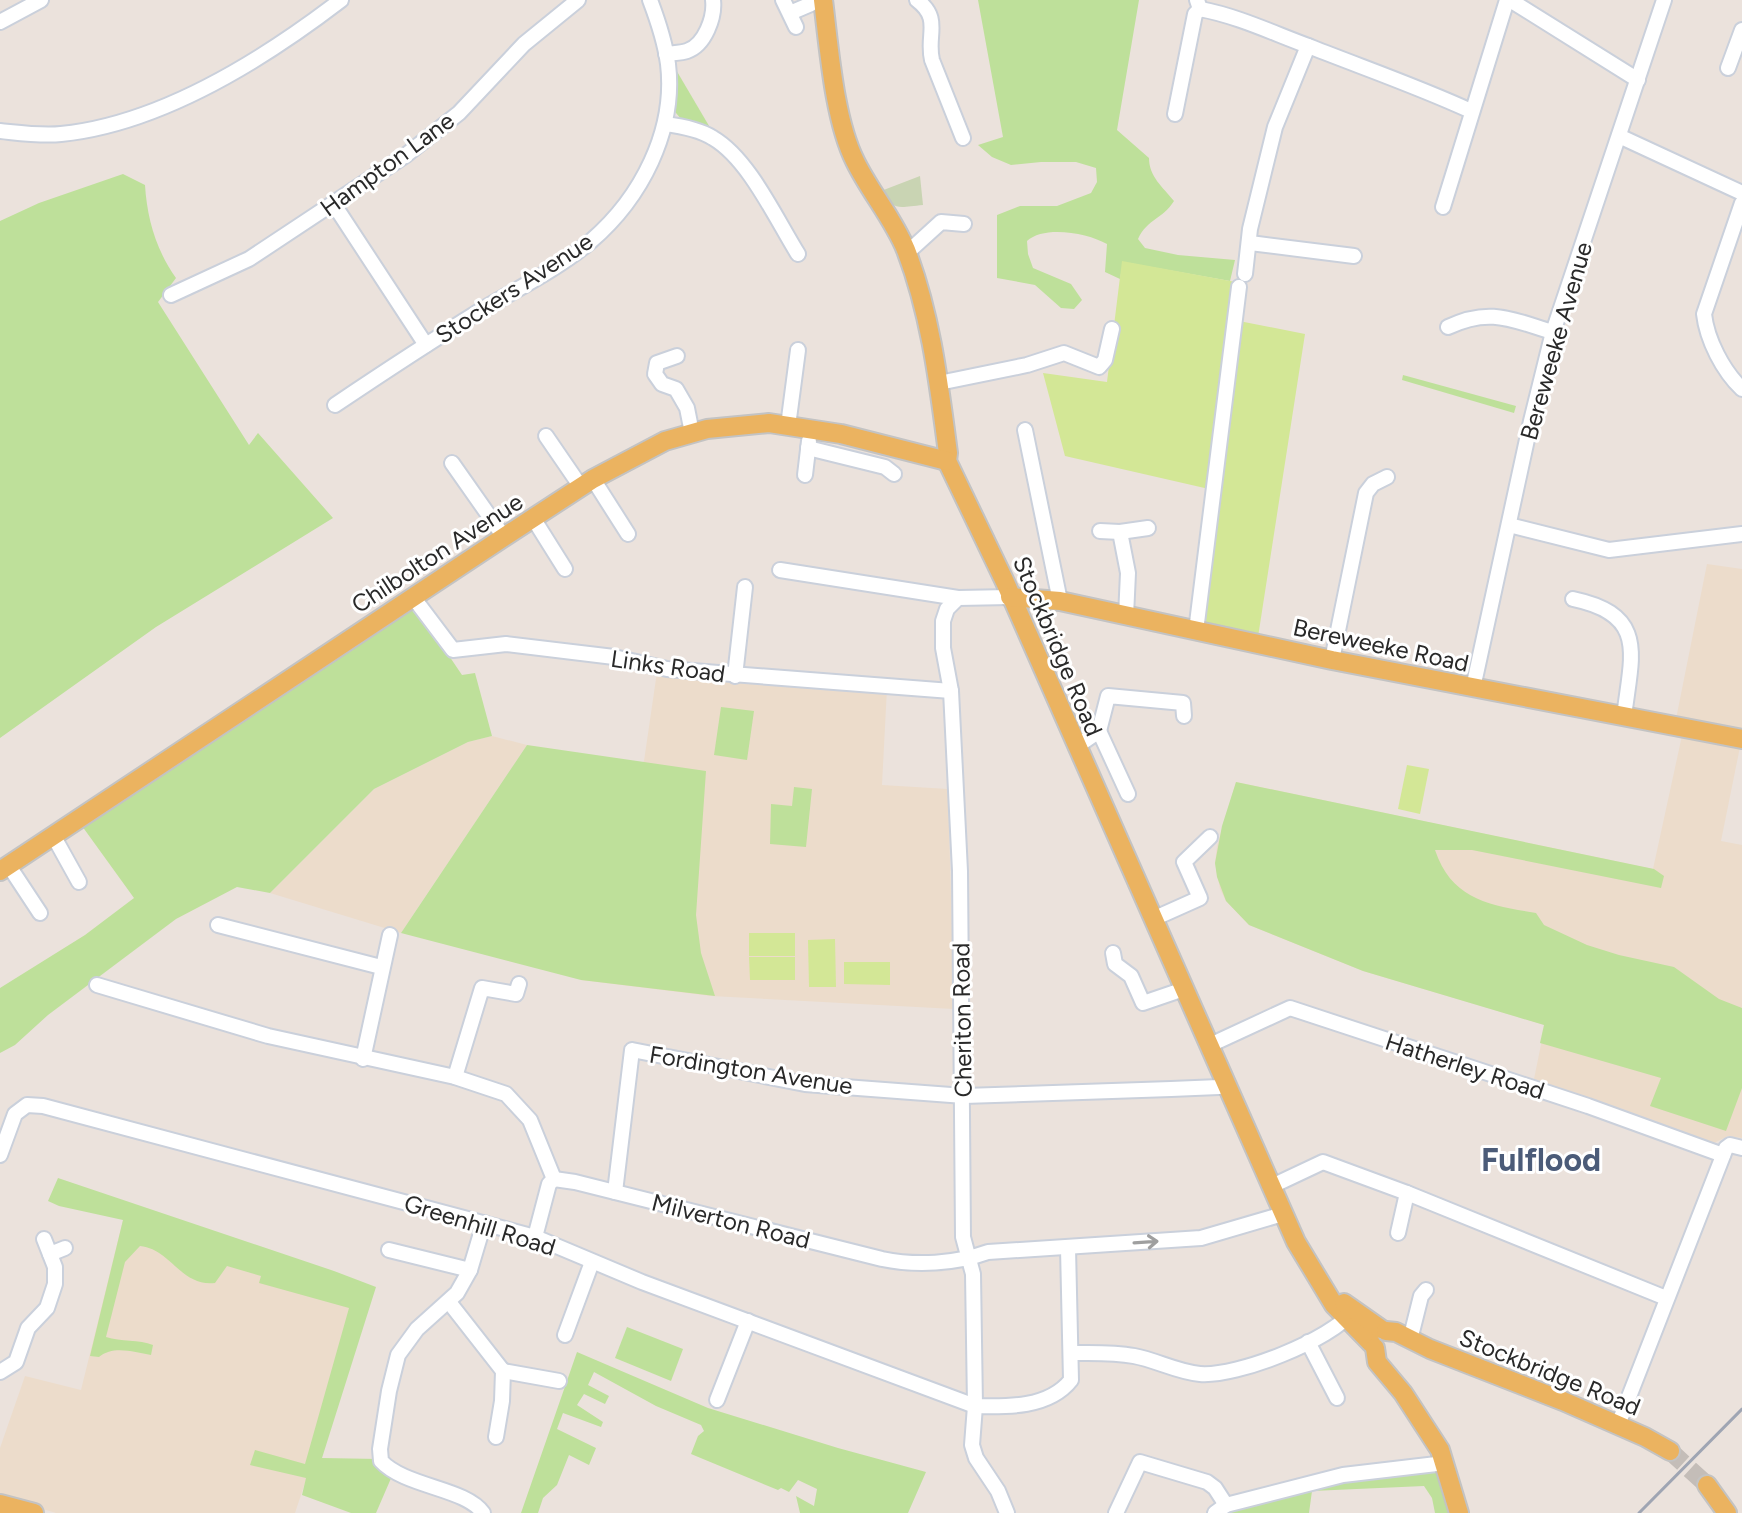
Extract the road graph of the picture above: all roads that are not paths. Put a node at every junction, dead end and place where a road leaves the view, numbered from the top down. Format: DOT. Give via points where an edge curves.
graph roads {
  1 [pos="41,0"];
  2 [pos="341,0"];
  3 [pos="578,0"];
  4 [pos="650,0"];
  5 [pos="713,0"];
  6 [pos="830,0"];
  7 [pos="917,0"];
  8 [pos="1508,0"];
  9 [pos="1664,0"];
  10 [pos="819,2"];
  11 [pos="1199,4"];
  12 [pos="790,14"];
  13 [pos="0,22"];
  14 [pos="1742,30"];
  15 [pos="1308,46"];
  16 [pos="666,54"];
  17 [pos="1728,68"];
  18 [pos="1638,80"];
  19 [pos="1471,111"];
  20 [pos="1175,114"];
  21 [pos="665,124"];
  22 [pos="0,131"];
  23 [pos="1619,136"];
  24 [pos="963,138"];
  25 [pos="1742,193"];
  26 [pos="333,203"];
  27 [pos="1742,203"];
  28 [pos="1443,207"];
  29 [pos="964,224"];
  30 [pos="1250,243"];
  31 [pos="907,253"];
  32 [pos="798,254"];
  33 [pos="1354,256"];
  34 [pos="171,295"];
  35 [pos="1448,327"];
  36 [pos="1112,329"];
  37 [pos="1553,332"];
  38 [pos="426,345"];
  39 [pos="798,350"];
  40 [pos="677,356"];
  41 [pos="939,383"];
  42 [pos="1742,389"];
  43 [pos="335,405"];
  44 [pos="788,426"];
  45 [pos="810,428"];
  46 [pos="1025,430"];
  47 [pos="692,433"];
  48 [pos="546,436"];
  49 [pos="808,448"];
  50 [pos="947,461"];
  51 [pos="452,463"];
  52 [pos="894,474"];
  53 [pos="805,475"];
  54 [pos="1387,477"];
  55 [pos="587,483"];
  56 [pos="533,518"];
  57 [pos="1509,525"];
  58 [pos="1148,528"];
  59 [pos="1100,531"];
  60 [pos="1120,532"];
  61 [pos="628,534"];
  62 [pos="1742,534"];
  63 [pos="504,537"];
  64 [pos="565,569"];
  65 [pos="780,570"];
  66 [pos="745,587"];
  67 [pos="413,597"];
  68 [pos="1010,597"];
  69 [pos="958,598"];
  70 [pos="1573,599"];
  71 [pos="1060,601"];
  72 [pos="1126,616"];
  73 [pos="1196,631"];
  74 [pos="1332,660"];
  75 [pos="735,676"];
  76 [pos="1473,688"];
  77 [pos="951,691"];
  78 [pos="1184,716"];
  79 [pos="1624,717"];
  80 [pos="1099,731"];
  81 [pos="1742,739"];
  82 [pos="1076,747"];
  83 [pos="1128,794"];
  84 [pos="54,837"];
  85 [pos="1210,837"];
  86 [pos="4,868"];
  87 [pos="79,882"];
  88 [pos="40,913"];
  89 [pos="1153,919"];
  90 [pos="218,925"];
  91 [pos="390,935"];
  92 [pos="1113,953"];
  93 [pos="381,967"];
  94 [pos="106,983"];
  95 [pos="519,984"];
  96 [pos="1184,989"];
  97 [pos="1210,1045"];
  98 [pos="363,1059"];
  99 [pos="455,1077"];
  100 [pos="1226,1083"];
  101 [pos="964,1096"];
  102 [pos="1742,1148"];
  103 [pos="0,1155"];
  104 [pos="1723,1155"];
  105 [pos="554,1179"];
  106 [pos="1270,1187"];
  107 [pos="615,1192"];
  108 [pos="1407,1193"];
  109 [pos="1283,1214"];
  110 [pos="484,1223"];
  111 [pos="1398,1233"];
  112 [pos="535,1237"];
  113 [pos="44,1239"];
  114 [pos="65,1248"];
  115 [pos="1068,1248"];
  116 [pos="389,1250"];
  117 [pos="50,1254"];
  118 [pos="970,1259"];
  119 [pos="592,1262"];
  120 [pos="470,1270"];
  121 [pos="1426,1290"];
  122 [pos="1666,1298"];
  123 [pos="449,1302"];
  124 [pos="1350,1314"];
  125 [pos="748,1321"];
  126 [pos="565,1335"];
  127 [pos="1381,1340"];
  128 [pos="1410,1340"];
  129 [pos="1308,1342"];
  130 [pos="1072,1353"];
  131 [pos="503,1371"];
  132 [pos="0,1372"];
  133 [pos="559,1381"];
  134 [pos="1337,1398"];
  135 [pos="717,1400"];
  136 [pos="975,1406"];
  137 [pos="1618,1425"];
  138 [pos="496,1437"];
  139 [pos="1670,1451"];
  140 [pos="1445,1463"];
  141 [pos="1707,1485"];
  142 [pos="0,1504"];
  143 [pos="465,1507"];
  144 [pos="1220,1509"];
  145 [pos="34,1513"];
  146 [pos="483,1513"];
  147 [pos="1007,1513"];
  148 [pos="1116,1513"];
  149 [pos="1459,1513"];
  150 [pos="1727,1513"];
  1 -- 13 [label="street"];
  2 -- 22 [label="street" via="273,49 183,98 121,122 61,134"];
  3 -- 26 [label="street, Hampton Lane" via="524,44 459,113"];
  4 -- 16 [label="street, Stockers Avenue"];
  5 -- 16 [label="street" via="713,15 700,42 688,51"];
  6 -- 10 [label="street"];
  7 -- 24 [label="street" via="932,20 929,50"];
  8 -- 18 [label="street"];
  8 -- 19 [label="street"];
  9 -- 18 [label="street, Bereweeke Avenue"];
  10 -- 12 [label="street"];
  10 -- 31 [label="main road, Stockbridge Road" via="849,146"];
  11 -- 15 [label="street"];
  11 -- 20 [label="street"];
  14 -- 17 [label="street"];
  15 -- 19 [label="street"];
  15 -- 30 [label="street" via="1275,127"];
  16 -- 21 [label="street, Stockers Avenue"];
  18 -- 23 [label="street, Bereweeke Avenue"];
  19 -- 28 [label="street"];
  21 -- 32 [label="street" via="704,133 727,149"];
  21 -- 38 [label="street, Stockers Avenue" via="645,177 591,241"];
  23 -- 25 [label="street"];
  23 -- 37 [label="street, Bereweeke Avenue"];
  26 -- 34 [label="street, Hampton Lane" via="249,259"];
  26 -- 38 [label="street"];
  27 -- 42 [label="street" via="1704,314 1714,348"];
  29 -- 31 [label="street" via="941,222"];
  30 -- 33 [label="street"];
  30 -- 73 [label="street"];
  31 -- 41 [label="main road, Stockbridge Road"];
  35 -- 37 [label="street" via="1499,315"];
  36 -- 41 [label="street" via="1099,367 1064,353"];
  37 -- 57 [label="street, Bereweeke Avenue"];
  38 -- 43 [label="street, Stockers Avenue"];
  39 -- 44 [label="street"];
  40 -- 47 [label="street" via="657,363 655,374 662,384 676,389"];
  41 -- 50 [label="main road, Stockbridge Road"];
  44 -- 45 [label="main road, Chilbolton Avenue"];
  44 -- 47 [label="main road, Chilbolton Avenue" via="735,425"];
  45 -- 49 [label="street"];
  45 -- 50 [label="main road, Chilbolton Avenue"];
  46 -- 71 [label="street"];
  47 -- 55 [label="main road, Chilbolton Avenue" via="665,441"];
  48 -- 55 [label="street"];
  49 -- 52 [label="street" via="885,467"];
  49 -- 53 [label="street"];
  50 -- 68 [label="main road, Stockbridge Road"];
  51 -- 63 [label="street"];
  54 -- 74 [label="street" via="1366,493"];
  55 -- 56 [label="main road, Chilbolton Avenue"];
  55 -- 61 [label="street"];
  56 -- 63 [label="main road, Chilbolton Avenue"];
  56 -- 64 [label="street"];
  57 -- 62 [label="street" via="1609,550"];
  57 -- 76 [label="street, Bereweeke Avenue"];
  58 -- 60 [label="street"];
  59 -- 60 [label="street"];
  60 -- 72 [label="street" via="1128,573"];
  63 -- 67 [label="main road, Chilbolton Avenue"];
  65 -- 69 [label="street"];
  66 -- 75 [label="street"];
  67 -- 75 [label="street, Links Road" via="453,650 506,644"];
  67 -- 84 [label="main road, Chilbolton Avenue"];
  68 -- 69 [label="street"];
  68 -- 71 [label="main road, Bereweeke Road"];
  68 -- 82 [label="main road, Stockbridge Road"];
  69 -- 77 [label="street, Cheriton Road" via="943,621"];
  70 -- 79 [label="street" via="1601,606 1627,631 1632,644"];
  71 -- 72 [label="main road, Bereweeke Road"];
  72 -- 73 [label="main road, Bereweeke Road"];
  73 -- 74 [label="main road, Bereweeke Road"];
  74 -- 76 [label="main road, Bereweeke Road"];
  75 -- 77 [label="street, Links Road"];
  76 -- 79 [label="main road, Bereweeke Road"];
  77 -- 101 [label="street, Cheriton Road"];
  78 -- 80 [label="street" via="1183,703 1108,696"];
  79 -- 81 [label="main road, Bereweeke Road"];
  80 -- 82 [label="street"];
  80 -- 83 [label="street"];
  82 -- 89 [label="main road, Stockbridge Road"];
  84 -- 86 [label="main road, Chilbolton Avenue"];
  84 -- 87 [label="street"];
  85 -- 89 [label="street" via="1184,862 1200,898"];
  86 -- 88 [label="street"];
  89 -- 96 [label="main road, Stockbridge Road"];
  90 -- 93 [label="street"];
  91 -- 93 [label="street"];
  92 -- 96 [label="street" via="1143,1003"];
  93 -- 98 [label="street"];
  94 -- 98 [label="street" via="268,1036"];
  95 -- 99 [label="street" via="516,994 482,988"];
  96 -- 97 [label="main road, Stockbridge Road"];
  97 -- 100 [label="main road, Stockbridge Road"];
  97 -- 104 [label="street, Hatherley Road" via="1290,1008"];
  98 -- 99 [label="street"];
  99 -- 105 [label="street" via="506,1094 530,1120"];
  100 -- 101 [label="street"];
  100 -- 106 [label="main road, Stockbridge Road"];
  101 -- 107 [label="street, Fordington Avenue" via="805,1084 632,1050"];
  101 -- 118 [label="street, Cheriton Road" via="963,1237"];
  102 -- 104 [label="street" via="1730,1145"];
  103 -- 110 [label="street, Greenhill Road" via="15,1114 27,1105 43,1106"];
  104 -- 122 [label="street"];
  105 -- 107 [label="street, Milverton Road"];
  105 -- 112 [label="street"];
  106 -- 108 [label="street" via="1323,1162"];
  106 -- 109 [label="main road, Stockbridge Road"];
  107 -- 118 [label="street, Milverton Road" via="893,1261"];
  108 -- 111 [label="street"];
  108 -- 122 [label="street"];
  115 -- 109 [label="street, Milverton Road, one-way" via="1201,1238"];
  109 -- 124 [label="main road, Stockbridge Road" via="1304,1259"];
  110 -- 112 [label="street, Greenhill Road"];
  110 -- 120 [label="street"];
  112 -- 119 [label="street, Greenhill Road"];
  113 -- 117 [label="street"];
  114 -- 117 [label="street"];
  115 -- 118 [label="street, Milverton Road" via="988,1252"];
  115 -- 130 [label="street"];
  116 -- 120 [label="street"];
  117 -- 132 [label="street" via="57,1276 47,1308 28,1328 16,1362"];
  118 -- 136 [label="street, Cheriton Road"];
  119 -- 125 [label="street, Greenhill Road"];
  119 -- 126 [label="street"];
  120 -- 123 [label="street"];
  121 -- 128 [label="street"];
  122 -- 137 [label="street"];
  123 -- 131 [label="street"];
  123 -- 143 [label="street" via="417,1329 398,1355 380,1449 388,1469"];
  124 -- 127 [label="main road, Stockbridge Road"];
  124 -- 129 [label="street"];
  125 -- 135 [label="street"];
  125 -- 136 [label="street, Greenhill Road"];
  127 -- 128 [label="main road, Stockbridge Road" via="1396,1332"];
  127 -- 140 [label="main road" via="1377,1362 1433,1438"];
  128 -- 137 [label="main road, Stockbridge Road"];
  129 -- 130 [label="street" via="1256,1363 1200,1374 1136,1356"];
  129 -- 134 [label="street"];
  130 -- 136 [label="street" via="1071,1380 1062,1390 1035,1402"];
  131 -- 133 [label="street"];
  131 -- 138 [label="street"];
  136 -- 147 [label="street, Cheriton Road" via="976,1458"];
  137 -- 139 [label="main road, Stockbridge Road"];
  140 -- 144 [label="street" via="1343,1475"];
  140 -- 149 [label="main road"];
  141 -- 150 [label="main road"];
  142 -- 145 [label="main road"];
  143 -- 146 [label="street" via="479,1507"];
  144 -- 148 [label="street" via="1215,1488 1207,1482 1140,1462"];
}
